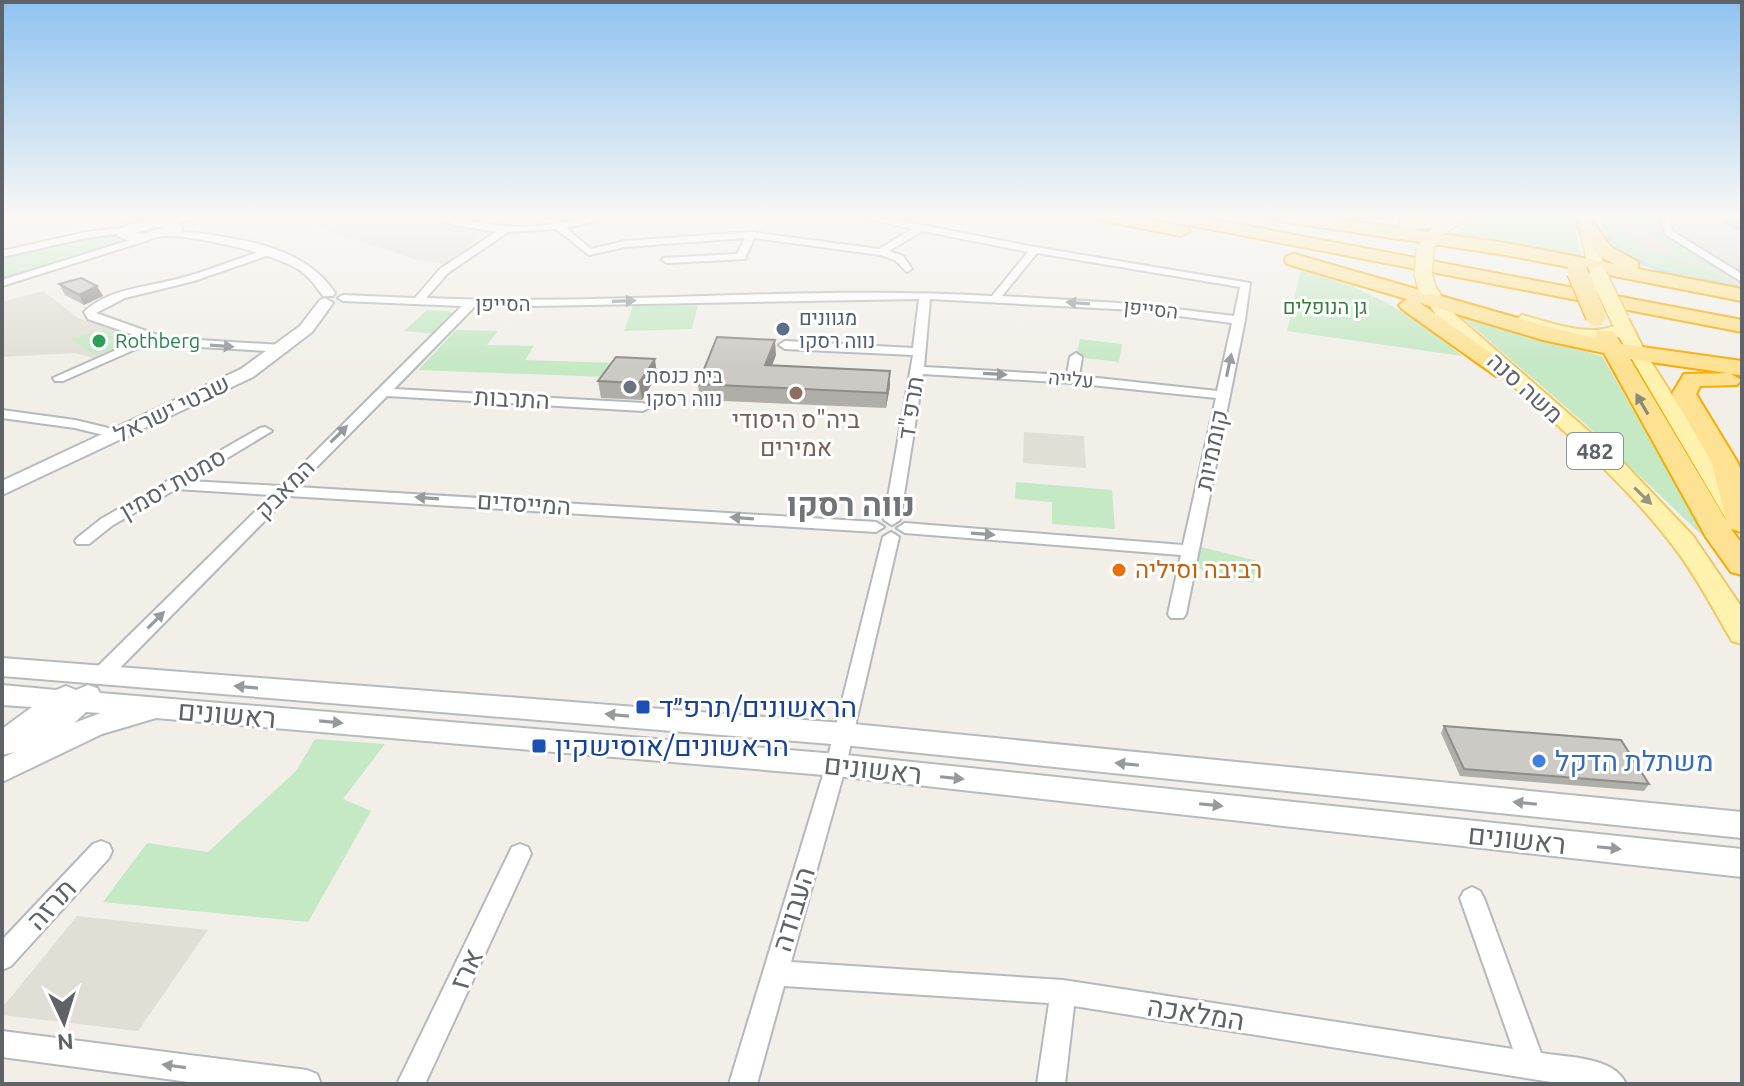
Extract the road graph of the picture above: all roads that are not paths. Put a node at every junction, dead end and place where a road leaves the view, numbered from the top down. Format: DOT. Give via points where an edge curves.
graph roads {
  1 [pos="48,266"];
  2 [pos="227,266"];
  3 [pos="303,266"];
  4 [pos="452,266"];
  5 [pos="905,266"];
  6 [pos="1020,266"];
  7 [pos="1130,266"];
  8 [pos="1307,266"];
  9 [pos="1320,266"];
  10 [pos="1333,266"];
  11 [pos="1424,266"];
  12 [pos="1427,266"];
  13 [pos="1466,266"];
  14 [pos="1563,266"];
  15 [pos="1577,266"];
  16 [pos="1589,266"];
  17 [pos="1635,266"];
  18 [pos="1721,266"];
  19 [pos="907,269"];
  20 [pos="1589,270"];
  21 [pos="1742,279"];
  22 [pos="2,283"];
  23 [pos="1742,293"];
  24 [pos="1431,294"];
  25 [pos="925,296"];
  26 [pos="996,297"];
  27 [pos="332,298"];
  28 [pos="1742,301"];
  29 [pos="417,302"];
  30 [pos="470,305"];
  31 [pos="1742,318"];
  32 [pos="1239,320"];
  33 [pos="1742,326"];
  34 [pos="1615,334"];
  35 [pos="152,338"];
  36 [pos="785,345"];
  37 [pos="282,349"];
  38 [pos="919,352"];
  39 [pos="1076,357"];
  40 [pos="1742,368"];
  41 [pos="917,370"];
  42 [pos="1504,371"];
  43 [pos="59,378"];
  44 [pos="1072,379"];
  45 [pos="1742,381"];
  46 [pos="381,392"];
  47 [pos="1223,395"];
  48 [pos="643,407"];
  49 [pos="2,414"];
  50 [pos="265,431"];
  51 [pos="120,435"];
  52 [pos="172,484"];
  53 [pos="2,489"];
  54 [pos="284,489"];
  55 [pos="1742,524"];
  56 [pos="891,528"];
  57 [pos="83,541"];
  58 [pos="1191,551"];
  59 [pos="1742,565"];
  60 [pos="1177,614"];
  61 [pos="1742,634"];
  62 [pos="2,667"];
  63 [pos="101,675"];
  64 [pos="2,695"];
  65 [pos="72,700"];
  66 [pos="168,709"];
  67 [pos="843,734"];
  68 [pos="2,744"];
  69 [pos="836,765"];
  70 [pos="2,771"];
  71 [pos="1742,825"];
  72 [pos="101,851"];
  73 [pos="520,854"];
  74 [pos="1742,863"];
  75 [pos="1472,898"];
  76 [pos="2,958"];
  77 [pos="774,973"];
  78 [pos="1063,992"];
  79 [pos="2,1044"];
  80 [pos="1532,1065"];
  81 [pos="307,1084"];
  82 [pos="411,1084"];
  83 [pos="743,1084"];
  84 [pos="1051,1084"];
  85 [pos="1612,1084"];
  1 -- 22 [label="street"];
  2 -- 35 [label="street" via="90,312"];
  3 -- 27 [label="street"];
  4 -- 29 [label="street"];
  5 -- 19 [label="street"];
  6 -- 26 [label="street"];
  7 -- 32 [label="street, קוממיות" via="1246,285"];
  8 -- 42 [label="highway" via="1393,297"];
  9 -- 24 [label="highway"];
  10 -- 24 [label="highway"];
  11 -- 24 [label="main road, bridge"];
  12 -- 33 [label="highway"];
  13 -- 31 [label="highway"];
  14 -- 20 [label="highway"];
  15 -- 20 [label="highway"];
  16 -- 20 [label="main road"];
  17 -- 23 [label="highway"];
  18 -- 21 [label="street"];
  20 -- 23 [label="highway"];
  20 -- 28 [label="highway"];
  20 -- 34 [label="highway, bridge"];
  24 -- 34 [label="highway" via="1508,324"];
  24 -- 42 [label="main road, משה סנה / 482" via="1444,314"];
  25 -- 26 [label="street, הסייפן"];
  30 -- 25 [label="street, הסייפן, one-way"];
  25 -- 38 [label="street, תרפ\"ד"];
  32 -- 26 [label="street, הסייפן, one-way"];
  27 -- 29 [label="street, הסייפן"];
  27 -- 37 [label="street, שבטי ישראל"];
  29 -- 30 [label="street, הסייפן"];
  30 -- 46 [label="street, המאבק"];
  47 -- 32 [label="street, קוממיות, one-way"];
  34 -- 40 [label="highway"];
  34 -- 55 [label="main road"];
  59 -- 34 [label="highway, one-way" via="1721,537"];
  35 -- 37 [label="street, one-way"];
  35 -- 43 [label="street"];
  36 -- 38 [label="street"];
  37 -- 51 [label="street, שבטי ישראל" via="247,373"];
  38 -- 41 [label="street, תרפ\"ד"];
  39 -- 44 [label="street"];
  41 -- 44 [label="street, עלייה, one-way"];
  41 -- 56 [label="street, תרפ\"ד"];
  42 -- 61 [label="main road, משה סנה / 482, one-way" via="1657,510 1691,550"];
  44 -- 47 [label="street, עלייה"];
  45 -- 55 [label="highway" via="1692,379 1684,394 1725,463"];
  46 -- 48 [label="street, התרבות"];
  54 -- 46 [label="street, המאבק, one-way"];
  47 -- 58 [label="street, קוממיות"];
  49 -- 51 [label="street"];
  50 -- 52 [label="street, סמטת יסמין"];
  51 -- 53 [label="street, שבטי ישראל"];
  52 -- 54 [label="street, המייסדים"];
  52 -- 57 [label="street, סמטת יסמין"];
  56 -- 54 [label="street, המייסדים, one-way"];
  63 -- 54 [label="street, המאבק, one-way"];
  56 -- 58 [label="street, המייסדים, one-way"];
  56 -- 67 [label="street, תרפ\"ד"];
  58 -- 60 [label="street, קוממיות"];
  62 -- 63 [label="street, ראשונים"];
  63 -- 65 [label="street"];
  67 -- 63 [label="street, ראשונים, one-way"];
  64 -- 65 [label="street, ראשונים"];
  65 -- 66 [label="street, ראשונים"];
  65 -- 68 [label="street"];
  65 -- 70 [label="street"];
  66 -- 69 [label="street, ראשונים, one-way"];
  66 -- 70 [label="street" via="95,725"];
  67 -- 69 [label="street, העבודה"];
  71 -- 67 [label="street, ראשונים, one-way"];
  69 -- 74 [label="street, ראשונים, one-way"];
  69 -- 77 [label="street, העבודה"];
  72 -- 76 [label="street, תרזה"];
  73 -- 82 [label="street, ארז"];
  75 -- 80 [label="street"];
  77 -- 78 [label="street, המלאכה"];
  77 -- 83 [label="street, העבודה"];
  78 -- 80 [label="street, המלאכה"];
  78 -- 84 [label="street"];
  81 -- 79 [label="street, one-way"];
  80 -- 85 [label="street, המלאכה" via="1599,1076"];
}
